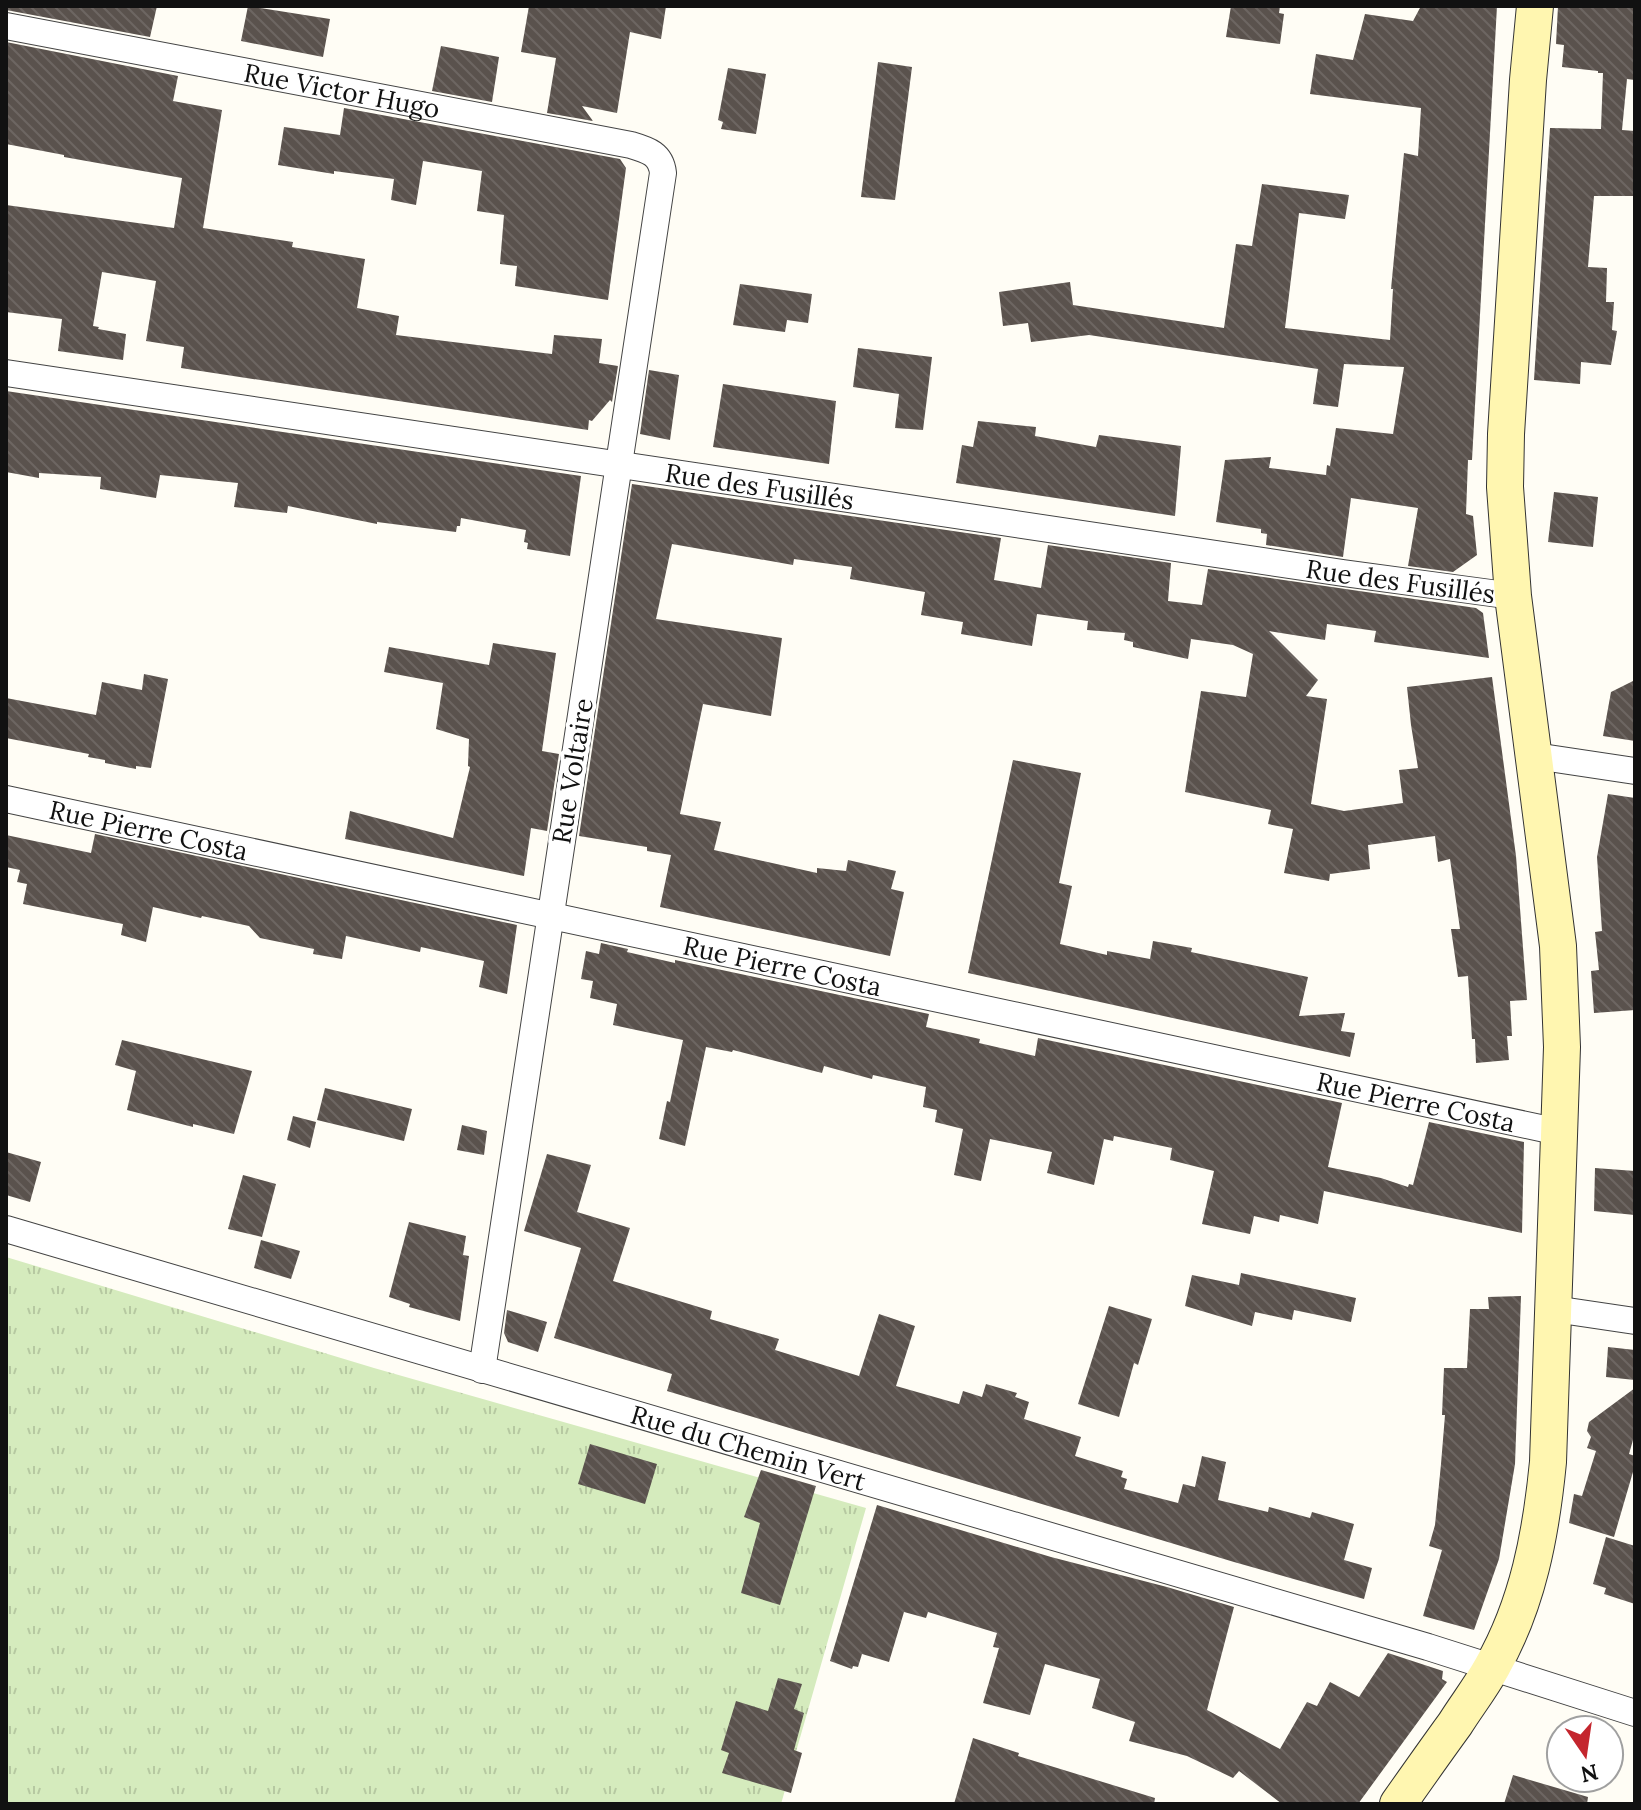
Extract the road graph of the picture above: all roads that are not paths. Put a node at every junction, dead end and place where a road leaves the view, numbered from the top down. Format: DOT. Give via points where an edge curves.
graph roads {
  1 [pos="1535,6"];
  2 [pos="6,26"];
  3 [pos="663,173"];
  4 [pos="6,373"];
  5 [pos="618,465"];
  6 [pos="1513,596"];
  7 [pos="1535,756"];
  8 [pos="1635,771"];
  9 [pos="6,799"];
  10 [pos="551,916"];
  11 [pos="1559,1132"];
  12 [pos="6,1229"];
  13 [pos="1554,1309"];
  14 [pos="1635,1321"];
  15 [pos="482,1370"];
  16 [pos="1492,1667"];
  17 [pos="1635,1713"];
  18 [pos="1398,1804"];
  1 -- 6 [label="main road" via="1506,434"];
  2 -- 3 [label="street, Rue Victor Hugo" via="631,145 651,151"];
  3 -- 5 [label="street, Rue Voltaire"];
  4 -- 5 [label="street, Rue des Fusillés"];
  5 -- 6 [label="street, Rue des Fusillés"];
  5 -- 10 [label="street, Rue Voltaire"];
  6 -- 7 [label="main road"];
  7 -- 8 [label="street"];
  7 -- 11 [label="main road" via="1559,958"];
  9 -- 10 [label="street, Rue Pierre Costa"];
  10 -- 11 [label="street, Rue Pierre Costa"];
  10 -- 15 [label="street, Rue Voltaire"];
  11 -- 13 [label="main road"];
  12 -- 15 [label="street, Rue du Chemin Vert"];
  13 -- 14 [label="street"];
  13 -- 16 [label="main road" via="1540,1530 1529,1580"];
  15 -- 16 [label="street, Rue du Chemin Vert"];
  16 -- 17 [label="street, Rue du Chemin Vert"];
  16 -- 18 [label="main road"];
}
